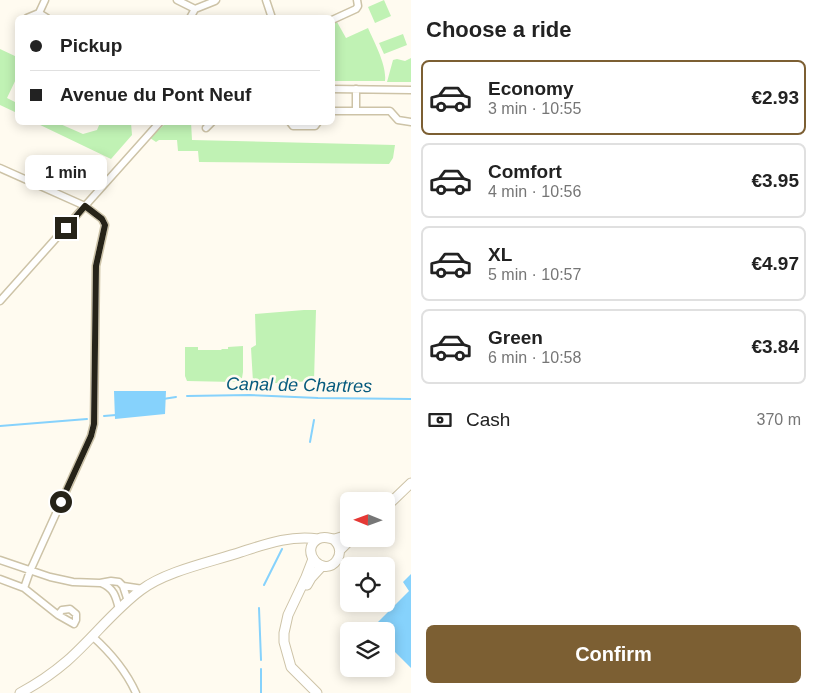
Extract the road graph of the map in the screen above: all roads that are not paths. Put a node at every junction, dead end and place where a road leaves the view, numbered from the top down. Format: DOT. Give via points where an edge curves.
graph roads {
  1 [pos="45,0"];
  2 [pos="177,0"];
  3 [pos="216,0"];
  4 [pos="266,0"];
  5 [pos="357,3"];
  6 [pos="195,9"];
  7 [pos="39,13"];
  8 [pos="34,15"];
  9 [pos="43,15"];
  10 [pos="192,15"];
  11 [pos="271,15"];
  12 [pos="335,19"];
  13 [pos="335,89"];
  14 [pos="356,89"];
  15 [pos="411,90"];
  16 [pos="335,111"];
  17 [pos="356,111"];
  18 [pos="411,122"];
  19 [pos="157,125"];
  20 [pos="209,125"];
  21 [pos="292,125"];
  22 [pos="316,125"];
  23 [pos="206,128"];
  24 [pos="0,168"];
  25 [pos="85,206"];
  26 [pos="0,301"];
  27 [pos="411,483"];
  28 [pos="395,498"];
  29 [pos="340,537"];
  30 [pos="290,538"];
  31 [pos="318,539"];
  32 [pos="332,539"];
  33 [pos="340,550"];
  34 [pos="312,555"];
  35 [pos="0,560"];
  36 [pos="322,566"];
  37 [pos="30,571"];
  38 [pos="0,579"];
  39 [pos="100,583"];
  40 [pos="123,586"];
  41 [pos="24,588"];
  42 [pos="142,589"];
  43 [pos="128,601"];
  44 [pos="119,609"];
  45 [pos="58,615"];
  46 [pos="288,615"];
  47 [pos="92,636"];
  48 [pos="20,693"];
  49 [pos="136,693"];
  50 [pos="317,693"];
  1 -- 7 [label="street"];
  2 -- 6 [label="street"];
  3 -- 6 [label="street"];
  4 -- 11 [label="street"];
  5 -- 12 [label="street" via="356,9"];
  6 -- 10 [label="street"];
  7 -- 8 [label="street"];
  7 -- 9 [label="street"];
  13 -- 14 [label="street"];
  14 -- 15 [label="street"];
  14 -- 17 [label="street"];
  16 -- 17 [label="street"];
  17 -- 18 [label="street" via="390,111 398,120"];
  19 -- 25 [label="street"];
  20 -- 23 [label="street"];
  21 -- 22 [label="street"];
  24 -- 25 [label="street"];
  25 -- 26 [label="street"];
  25 -- 37 [label="street" via="105,225 96,266 94,424"];
  27 -- 28 [label="main road"];
  29 -- 32 [label="main road"];
  30 -- 31 [label="main road"];
  30 -- 34 [label="main road" via="305,544"];
  30 -- 42 [label="main road" via="170,574"];
  31 -- 32 [label="main road"];
  31 -- 34 [label="main road" via="312,546"];
  32 -- 33 [label="main road"];
  33 -- 36 [label="main road" via="336,561"];
  34 -- 36 [label="main road"];
  34 -- 46 [label="main road" via="306,577"];
  35 -- 37 [label="street"];
  36 -- 46 [label="main road"];
  37 -- 39 [label="street" via="73,582"];
  37 -- 41 [label="street"];
  38 -- 41 [label="street"];
  39 -- 40 [label="street" via="119,582"];
  39 -- 44 [label="street" via="112,589"];
  40 -- 42 [label="street"];
  40 -- 43 [label="street"];
  41 -- 45 [label="street"];
  42 -- 43 [label="main road"];
  43 -- 44 [label="main road"];
  44 -- 47 [label="main road"];
  46 -- 50 [label="main road" via="284,633 288,659 295,672"];
  47 -- 48 [label="main road" via="53,673"];
  47 -- 49 [label="street" via="119,665"];
}
